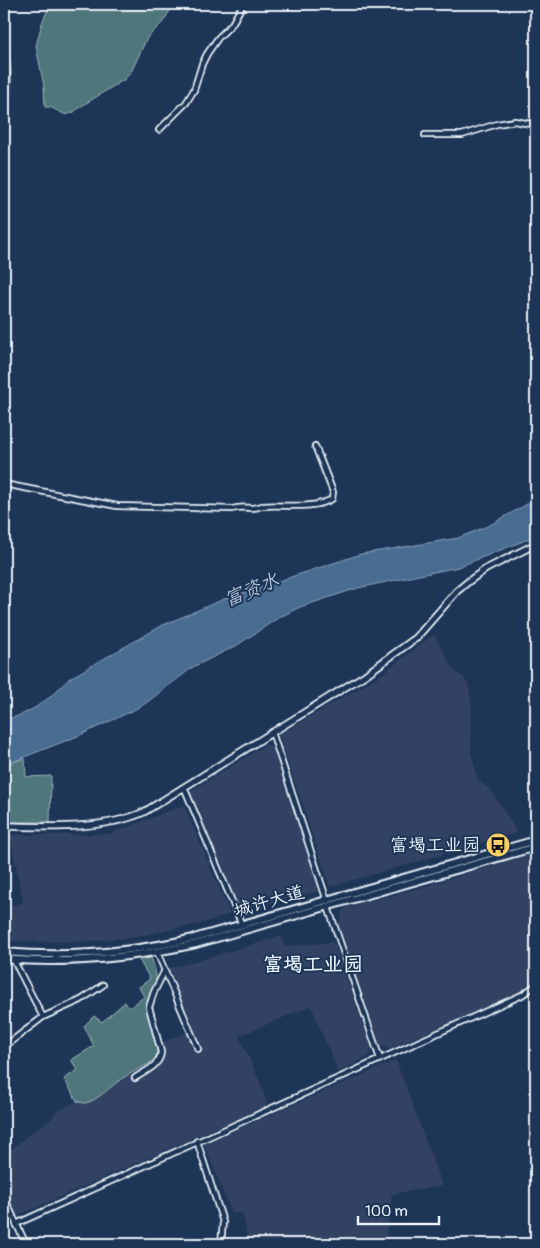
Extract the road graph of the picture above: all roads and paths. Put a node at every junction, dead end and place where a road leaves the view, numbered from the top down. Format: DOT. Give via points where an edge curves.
graph roads {
  1 [pos="243,4"];
  2 [pos="536,125"];
  3 [pos="159,130"];
  4 [pos="425,135"];
  5 [pos="314,446"];
  6 [pos="4,484"];
  7 [pos="536,544"];
  8 [pos="272,732"];
  9 [pos="184,787"];
  10 [pos="4,826"];
  11 [pos="536,840"];
  12 [pos="536,847"];
  13 [pos="328,904"];
  14 [pos="242,924"];
  15 [pos="4,944"];
  16 [pos="157,952"];
  17 [pos="5,954"];
  18 [pos="13,959"];
  19 [pos="165,970"];
  20 [pos="103,985"];
  21 [pos="536,985"];
  22 [pos="42,1017"];
  23 [pos="4,1047"];
  24 [pos="198,1049"];
  25 [pos="380,1059"];
  26 [pos="134,1078"];
  27 [pos="197,1141"];
  28 [pos="4,1154"];
  29 [pos="4,1159"];
  30 [pos="4,1197"];
  31 [pos="16,1224"];
  32 [pos="16,1244"];
  33 [pos="221,1244"];
  1 -- 3 [label="street" via="232,24 207,54 186,103"];
  2 -- 4 [label="street" via="515,121 462,135"];
  5 -- 6 [label="street" via="334,492 332,498 309,505 241,506 232,509 117,506"];
  7 -- 8 [label="street" via="477,574 457,591 422,631 394,654"];
  8 -- 9 [label="street"];
  8 -- 13 [label="street"];
  9 -- 10 [label="street" via="144,812 119,821 88,825"];
  9 -- 14 [label="street"];
  11 -- 13 [label="main road, 城许大道"];
  12 -- 13 [label="main road, 城许大道"];
  13 -- 14 [label="main road, 城许大道"];
  13 -- 16 [label="main road, 城许大道" via="196,944"];
  13 -- 25 [label="street"];
  14 -- 17 [label="main road, 城许大道" via="194,938 124,951"];
  15 -- 17 [label="street"];
  16 -- 18 [label="main road, 城许大道" via="79,961"];
  16 -- 19 [label="street"];
  17 -- 18 [label="main road, 城许大道"];
  18 -- 22 [label="street"];
  19 -- 24 [label="street"];
  19 -- 26 [label="street" via="149,1007 160,1058 157,1064"];
  20 -- 22 [label="street" via="81,1000"];
  21 -- 25 [label="street" via="522,995"];
  22 -- 23 [label="street"];
  25 -- 27 [label="street"];
  27 -- 31 [label="street"];
  27 -- 33 [label="street" via="223,1222"];
  28 -- 29 [label="street"];
  30 -- 31 [label="street"];
  31 -- 32 [label="street" via="23,1238"];
}
